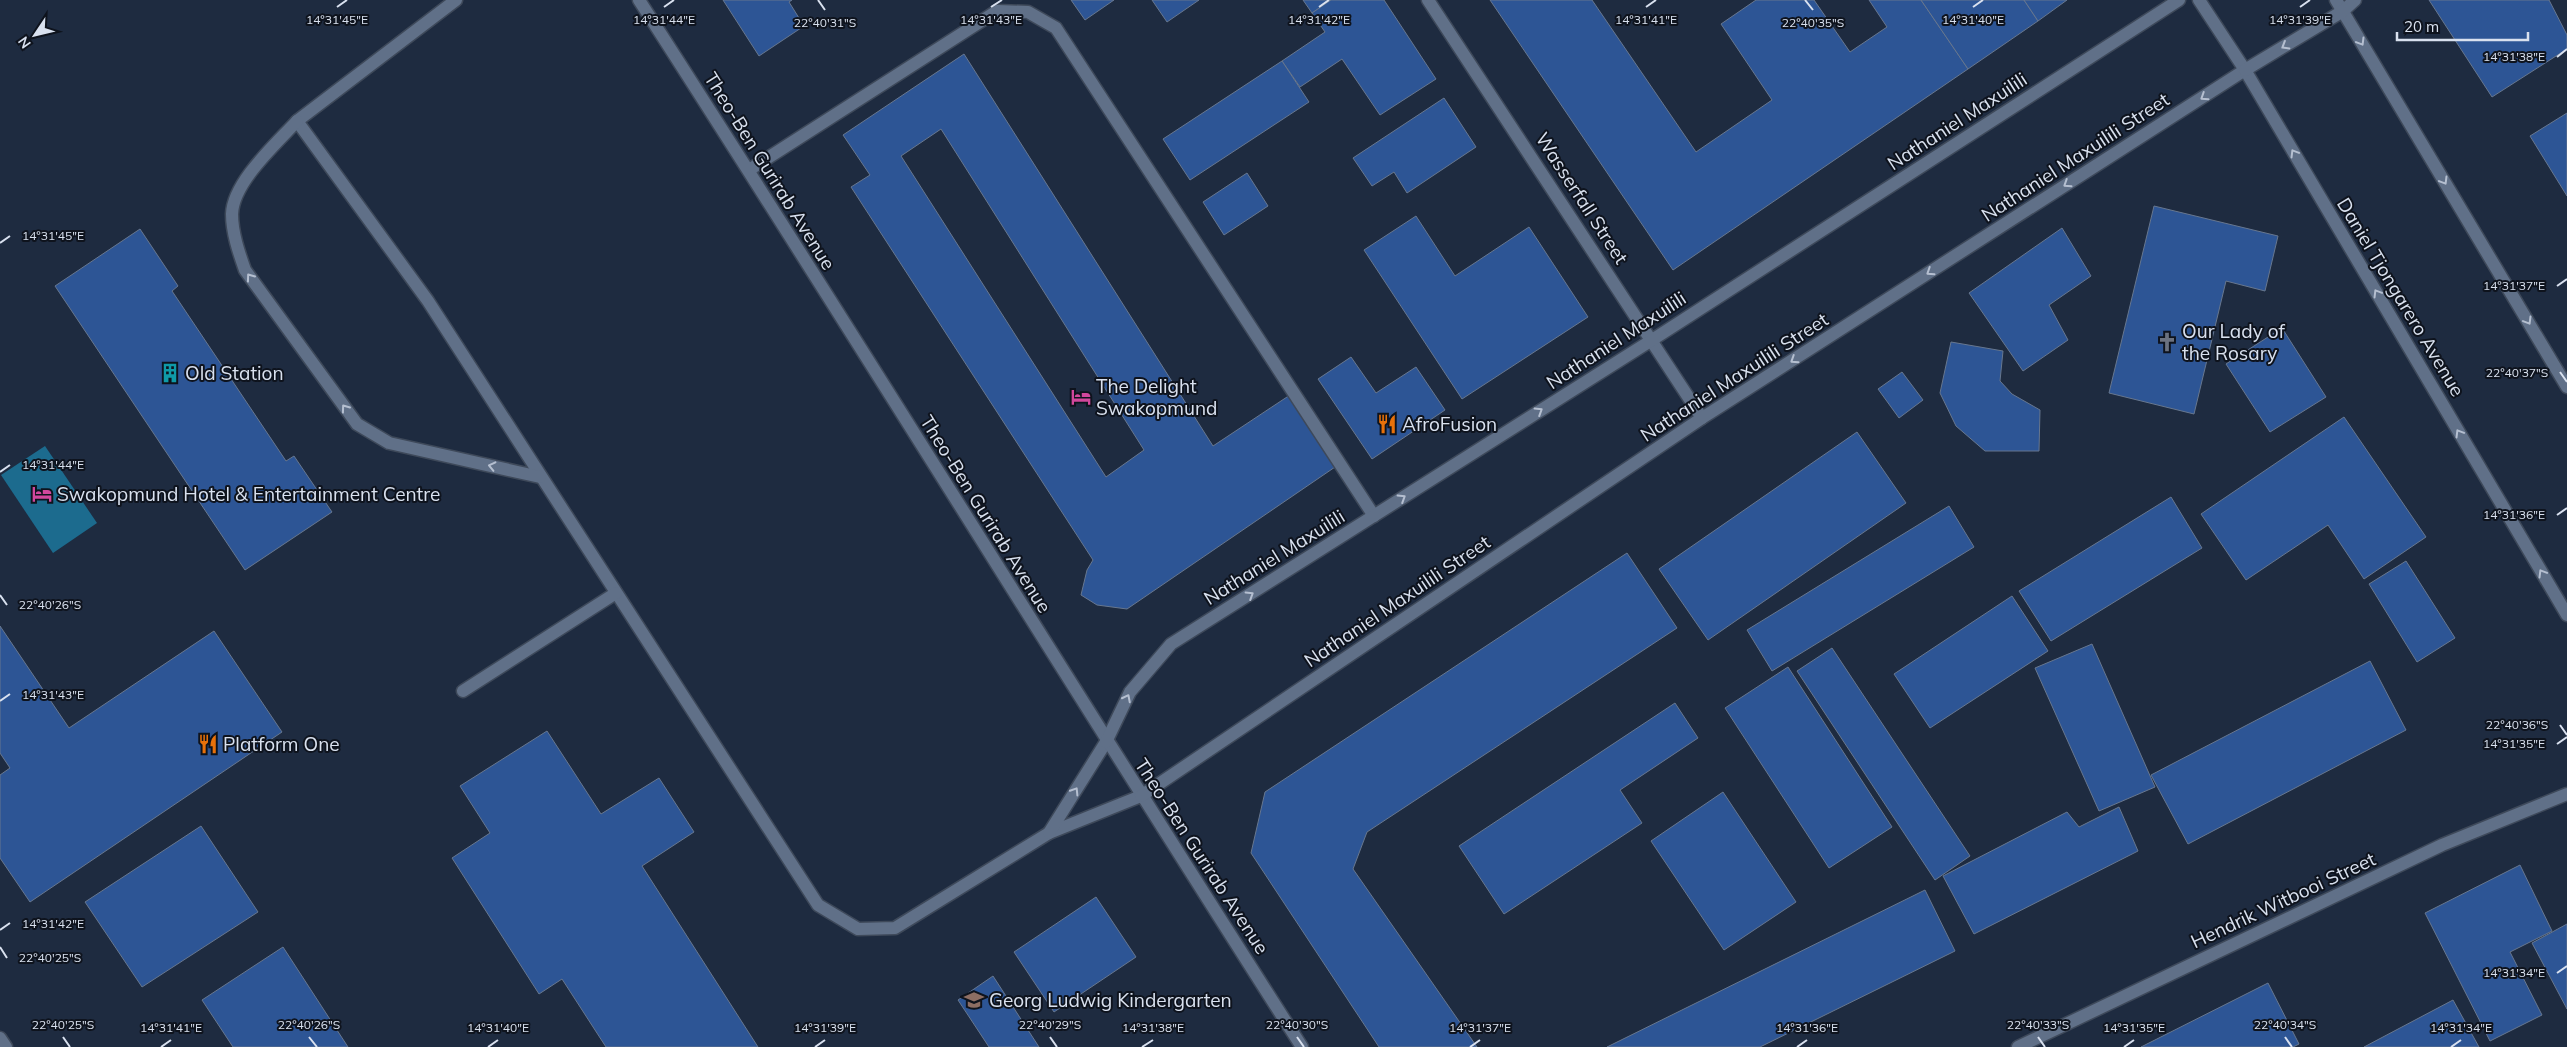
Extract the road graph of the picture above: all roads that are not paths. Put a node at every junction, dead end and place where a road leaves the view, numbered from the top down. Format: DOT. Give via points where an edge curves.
graph roads {
  1 [pos="456,0"];
  2 [pos="639,0"];
  3 [pos="1428,0"];
  4 [pos="2178,0"];
  5 [pos="2199,0"];
  6 [pos="2355,0"];
  7 [pos="2339,6"];
  8 [pos="2245,70"];
  9 [pos="297,122"];
  10 [pos="749,170"];
  11 [pos="1652,340"];
  12 [pos="2567,387"];
  13 [pos="1702,418"];
  14 [pos="540,477"];
  15 [pos="1374,516"];
  16 [pos="616,593"];
  17 [pos="2567,615"];
  18 [pos="463,691"];
  19 [pos="1106,742"];
  20 [pos="2567,794"];
  21 [pos="1141,796"];
  22 [pos="1049,833"];
  23 [pos="0,1038"];
  24 [pos="6,1047"];
  25 [pos="1302,1047"];
  26 [pos="2018,1047"];
  1 -- 9 [label="street"];
  2 -- 10 [label="street, Theo-Ben Gurirab Avenue"];
  3 -- 11 [label="street, Wasserfall Street"];
  4 -- 11 [label="street, Nathaniel Maxuilili"];
  5 -- 8 [label="street, Daniel Tjongarero Avenue"];
  6 -- 7 [label="street, Nathaniel Maxuilili Street"];
  7 -- 8 [label="street, Nathaniel Maxuilili Street, one-way"];
  7 -- 12 [label="street, one-way"];
  8 -- 13 [label="street, Nathaniel Maxuilili Street, one-way"];
  17 -- 8 [label="street, Daniel Tjongarero Avenue, one-way"];
  9 -- 14 [label="street, Nathaniel Maxuilili Street" via="428,301"];
  14 -- 9 [label="street, one-way" via="388,442 357,424 245,270 232,213 246,177"];
  10 -- 15 [label="street" via="997,11 1028,12 1056,28"];
  10 -- 19 [label="street, Theo-Ben Gurirab Avenue"];
  11 -- 13 [label="street, Wasserfall Street"];
  15 -- 11 [label="street, Nathaniel Maxuilili, one-way"];
  13 -- 21 [label="street, Nathaniel Maxuilili Street"];
  14 -- 16 [label="street, Nathaniel Maxuilili Street"];
  19 -- 15 [label="street, Nathaniel Maxuilili, one-way" via="1130,692 1171,644"];
  16 -- 18 [label="street"];
  16 -- 22 [label="street, Nathaniel Maxuilili Street" via="818,905 858,929 894,928"];
  19 -- 21 [label="street, Theo-Ben Gurirab Avenue"];
  22 -- 19 [label="street, Nathaniel Maxuilili, one-way"];
  20 -- 26 [label="street, Hendrik Witbooi Street" via="2442,845"];
  21 -- 22 [label="street, Nathaniel Maxuilili Street"];
  21 -- 25 [label="street, Theo-Ben Gurirab Avenue"];
  23 -- 24 [label="street"];
}
